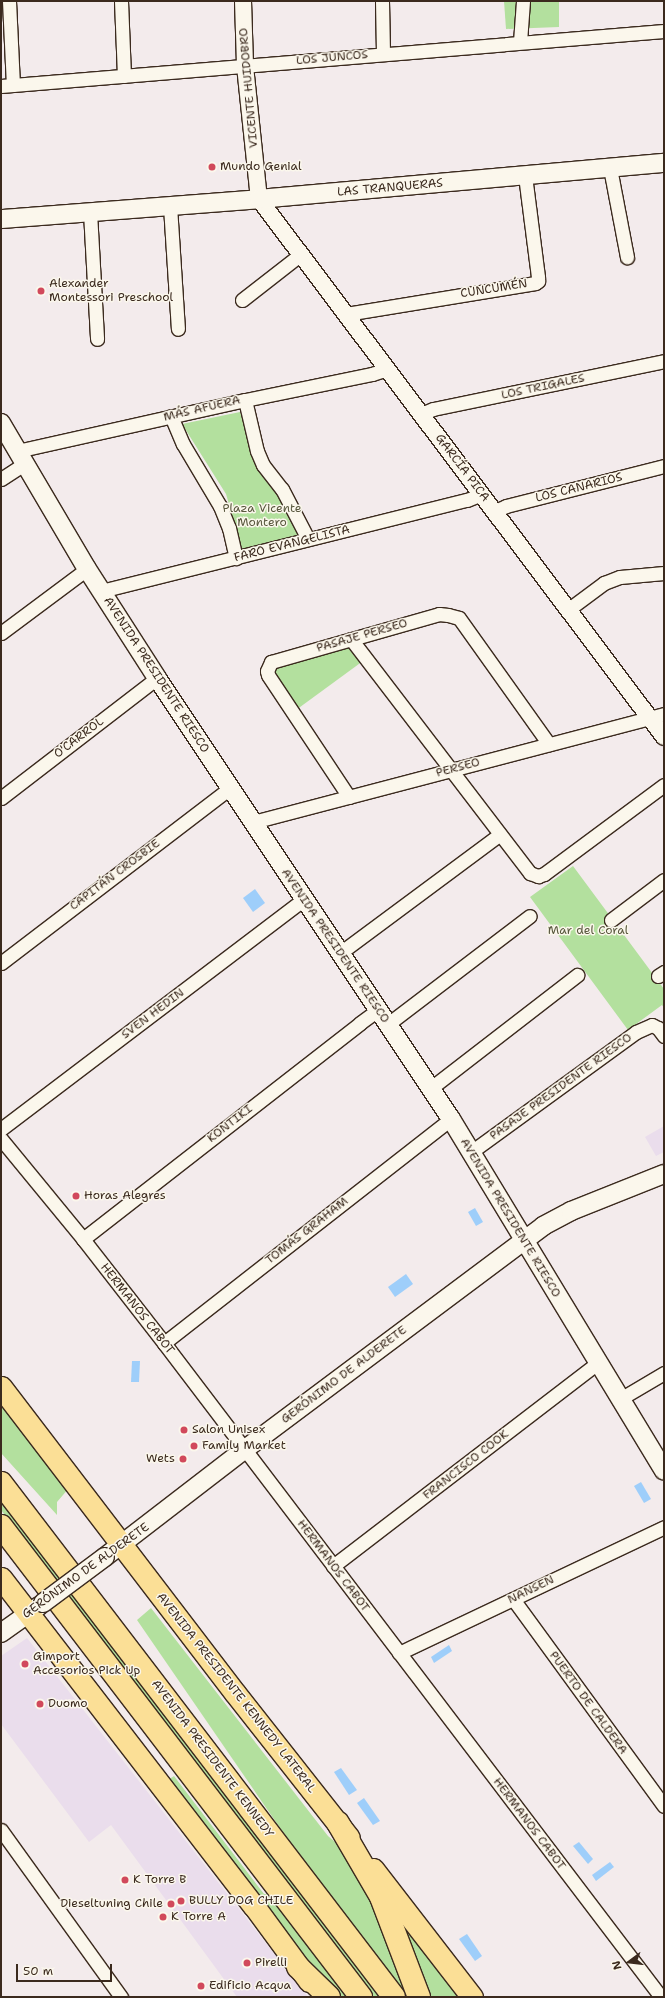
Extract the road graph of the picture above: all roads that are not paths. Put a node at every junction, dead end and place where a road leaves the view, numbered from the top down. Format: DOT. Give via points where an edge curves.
graph roads {
  1 [pos="8,1"];
  2 [pos="121,1"];
  3 [pos="243,1"];
  4 [pos="382,1"];
  5 [pos="523,1"];
  6 [pos="664,31"];
  7 [pos="520,42"];
  8 [pos="383,54"];
  9 [pos="245,66"];
  10 [pos="124,76"];
  11 [pos="7,86"];
  12 [pos="664,163"];
  13 [pos="610,168"];
  14 [pos="525,176"];
  15 [pos="259,199"];
  16 [pos="170,206"];
  17 [pos="90,212"];
  18 [pos="1,219"];
  19 [pos="301,254"];
  20 [pos="627,257"];
  21 [pos="242,300"];
  22 [pos="346,314"];
  23 [pos="178,329"];
  24 [pos="97,339"];
  25 [pos="664,361"];
  26 [pos="387,369"];
  27 [pos="245,400"];
  28 [pos="421,414"];
  29 [pos="171,416"];
  30 [pos="1,423"];
  31 [pos="21,457"];
  32 [pos="664,466"];
  33 [pos="1,479"];
  34 [pos="482,494"];
  35 [pos="495,511"];
  36 [pos="308,539"];
  37 [pos="236,558"];
  38 [pos="87,569"];
  39 [pos="664,572"];
  40 [pos="101,590"];
  41 [pos="569,609"];
  42 [pos="1,633"];
  43 [pos="351,639"];
  44 [pos="157,678"];
  45 [pos="657,716"];
  46 [pos="664,737"];
  47 [pos="549,744"];
  48 [pos="452,770"];
  49 [pos="664,785"];
  50 [pos="230,788"];
  51 [pos="349,797"];
  52 [pos="1,798"];
  53 [pos="253,822"];
  54 [pos="500,834"];
  55 [pos="664,880"];
  56 [pos="304,899"];
  57 [pos="530,916"];
  58 [pos="611,920"];
  59 [pos="340,953"];
  60 [pos="1,963"];
  61 [pos="577,975"];
  62 [pos="383,1017"];
  63 [pos="664,1036"];
  64 [pos="431,1088"];
  65 [pos="451,1119"];
  66 [pos="1,1129"];
  67 [pos="1,1139"];
  68 [pos="471,1152"];
  69 [pos="664,1174"];
  70 [pos="83,1239"];
  71 [pos="524,1240"];
  72 [pos="164,1344"];
  73 [pos="598,1363"];
  74 [pos="664,1373"];
  75 [pos="1,1387"];
  76 [pos="620,1399"];
  77 [pos="244,1450"];
  78 [pos="664,1471"];
  79 [pos="1,1483"];
  80 [pos="1,1526"];
  81 [pos="664,1527"];
  82 [pos="114,1551"];
  83 [pos="333,1566"];
  84 [pos="1,1578"];
  85 [pos="513,1599"];
  86 [pos="35,1608"];
  87 [pos="1,1633"];
  88 [pos="399,1654"];
  89 [pos="664,1806"];
  90 [pos="338,1824"];
  91 [pos="1,1830"];
  92 [pos="298,1967"];
  93 [pos="121,1997"];
  94 [pos="322,1997"];
  95 [pos="329,1997"];
  96 [pos="361,1997"];
  97 [pos="394,1997"];
  98 [pos="419,1997"];
  99 [pos="472,1997"];
  100 [pos="661,1997"];
  1 -- 11 [label="street"];
  2 -- 10 [label="street"];
  3 -- 9 [label="street, VICENTE HUIDOBRO"];
  4 -- 8 [label="street"];
  5 -- 7 [label="street"];
  6 -- 7 [label="street, LOS JUNCOS"];
  7 -- 8 [label="street, LOS JUNCOS"];
  8 -- 9 [label="street, LOS JUNCOS"];
  9 -- 10 [label="street, LOS JUNCOS"];
  9 -- 15 [label="street, VICENTE HUIDOBRO"];
  10 -- 11 [label="street, LOS JUNCOS"];
  12 -- 13 [label="main road, LAS TRANQUERAS"];
  13 -- 14 [label="main road, LAS TRANQUERAS"];
  13 -- 20 [label="street"];
  14 -- 15 [label="main road, LAS TRANQUERAS"];
  14 -- 22 [label="street, CUNCUMÉN" via="538,281"];
  15 -- 16 [label="main road, LAS TRANQUERAS"];
  15 -- 19 [label="street, GARCÍA PICA"];
  16 -- 17 [label="main road, LAS TRANQUERAS"];
  16 -- 23 [label="street"];
  17 -- 18 [label="main road, LAS TRANQUERAS"];
  17 -- 24 [label="street"];
  19 -- 21 [label="street"];
  19 -- 22 [label="street, GARCÍA PICA"];
  22 -- 26 [label="street, GARCÍA PICA"];
  25 -- 28 [label="street, LOS TRIGALES" via="434,409"];
  26 -- 27 [label="street, MÁS AFUERA"];
  26 -- 28 [label="street, GARCÍA PICA"];
  27 -- 29 [label="street, MÁS AFUERA"];
  27 -- 36 [label="street" via="257,451 263,465 282,489"];
  28 -- 34 [label="street, GARCÍA PICA"];
  29 -- 31 [label="street, MÁS AFUERA"];
  29 -- 37 [label="street" via="183,444 220,506 229,528"];
  30 -- 31 [label="main road, AVENIDA PRESIDENTE RIESCO"];
  31 -- 33 [label="street"];
  31 -- 38 [label="main road, AVENIDA PRESIDENTE RIESCO"];
  32 -- 35 [label="street, LOS CANARIOS" via="506,506"];
  34 -- 35 [label="street, GARCÍA PICA"];
  34 -- 36 [label="street, FARO EVANGELISTA" via="467,500"];
  35 -- 41 [label="street, GARCÍA PICA"];
  36 -- 37 [label="street, FARO EVANGELISTA"];
  37 -- 40 [label="street, FARO EVANGELISTA"];
  38 -- 40 [label="main road, AVENIDA PRESIDENTE RIESCO"];
  38 -- 42 [label="street"];
  39 -- 41 [label="street" via="620,577 604,583"];
  40 -- 44 [label="main road, AVENIDA PRESIDENTE RIESCO"];
  41 -- 45 [label="street, GARCÍA PICA"];
  43 -- 47 [label="street, PASAJE PERSEO" via="439,614 459,618"];
  43 -- 48 [label="street"];
  43 -- 51 [label="street, PASAJE PERSEO" via="271,662 267,671"];
  44 -- 50 [label="main road, AVENIDA PRESIDENTE RIESCO"];
  44 -- 52 [label="street, O'CARROL"];
  45 -- 46 [label="street, GARCÍA PICA"];
  45 -- 47 [label="street, PERSEO"];
  47 -- 48 [label="street, PERSEO"];
  48 -- 51 [label="street, PERSEO"];
  48 -- 54 [label="street"];
  49 -- 54 [label="street" via="538,876 530,873"];
  50 -- 53 [label="main road, AVENIDA PRESIDENTE RIESCO"];
  50 -- 60 [label="street, CAPITÁN CROSBIE"];
  51 -- 53 [label="street, PERSEO"];
  53 -- 56 [label="main road, AVENIDA PRESIDENTE RIESCO"];
  54 -- 59 [label="street"];
  55 -- 58 [label="street"];
  56 -- 59 [label="main road, AVENIDA PRESIDENTE RIESCO"];
  56 -- 66 [label="street, SVEN HEDIN"];
  57 -- 62 [label="street"];
  59 -- 62 [label="main road, AVENIDA PRESIDENTE RIESCO"];
  61 -- 64 [label="street"];
  62 -- 64 [label="main road, AVENIDA PRESIDENTE RIESCO"];
  62 -- 70 [label="street, KONTIKI"];
  63 -- 68 [label="street, PASAJE PRESIDENTE RIESCO" via="652,1025 636,1032"];
  64 -- 65 [label="main road, AVENIDA PRESIDENTE RIESCO"];
  65 -- 68 [label="main road, AVENIDA PRESIDENTE RIESCO"];
  65 -- 72 [label="street, TOMÁS GRAHAM"];
  67 -- 70 [label="street, HERMANOS CABOT"];
  68 -- 71 [label="main road, AVENIDA PRESIDENTE RIESCO"];
  69 -- 71 [label="main road, GERÓNIMO DE ALDERETE" via="571,1211"];
  70 -- 72 [label="street, HERMANOS CABOT"];
  71 -- 73 [label="main road, AVENIDA PRESIDENTE RIESCO"];
  71 -- 77 [label="main road, GERÓNIMO DE ALDERETE"];
  72 -- 77 [label="street, HERMANOS CABOT"];
  73 -- 76 [label="main road, AVENIDA PRESIDENTE RIESCO"];
  73 -- 83 [label="street, FRANCISCO COOK"];
  74 -- 76 [label="street"];
  75 -- 82 [label="main road, AVENIDA PRESIDENTE KENNEDY LATERAL"];
  76 -- 78 [label="main road, AVENIDA PRESIDENTE RIESCO"];
  77 -- 82 [label="main road, GERÓNIMO DE ALDERETE"];
  77 -- 83 [label="street, HERMANOS CABOT"];
  79 -- 97 [label="highway, AVENIDA PRESIDENTE KENNEDY"];
  80 -- 96 [label="highway"];
  81 -- 85 [label="street, NANSEN"];
  82 -- 86 [label="main road, GERÓNIMO DE ALDERETE, bridge"];
  82 -- 90 [label="main road, AVENIDA PRESIDENTE KENNEDY LATERAL" via="235,1693"];
  83 -- 88 [label="street, HERMANOS CABOT"];
  84 -- 86 [label="main road"];
  85 -- 88 [label="street, NANSEN"];
  85 -- 89 [label="street, PUERTO DE CALDERA"];
  86 -- 87 [label="main road, GERÓNIMO DE ALDERETE"];
  86 -- 92 [label="main road"];
  88 -- 100 [label="street, HERMANOS CABOT"];
  90 -- 98 [label="highway" via="380,1897"];
  90 -- 99 [label="main road, AVENIDA PRESIDENTE KENNEDY LATERAL"];
  91 -- 93 [label="street"];
  92 -- 94 [label="main road"];
  92 -- 95 [label="highway"];
}
